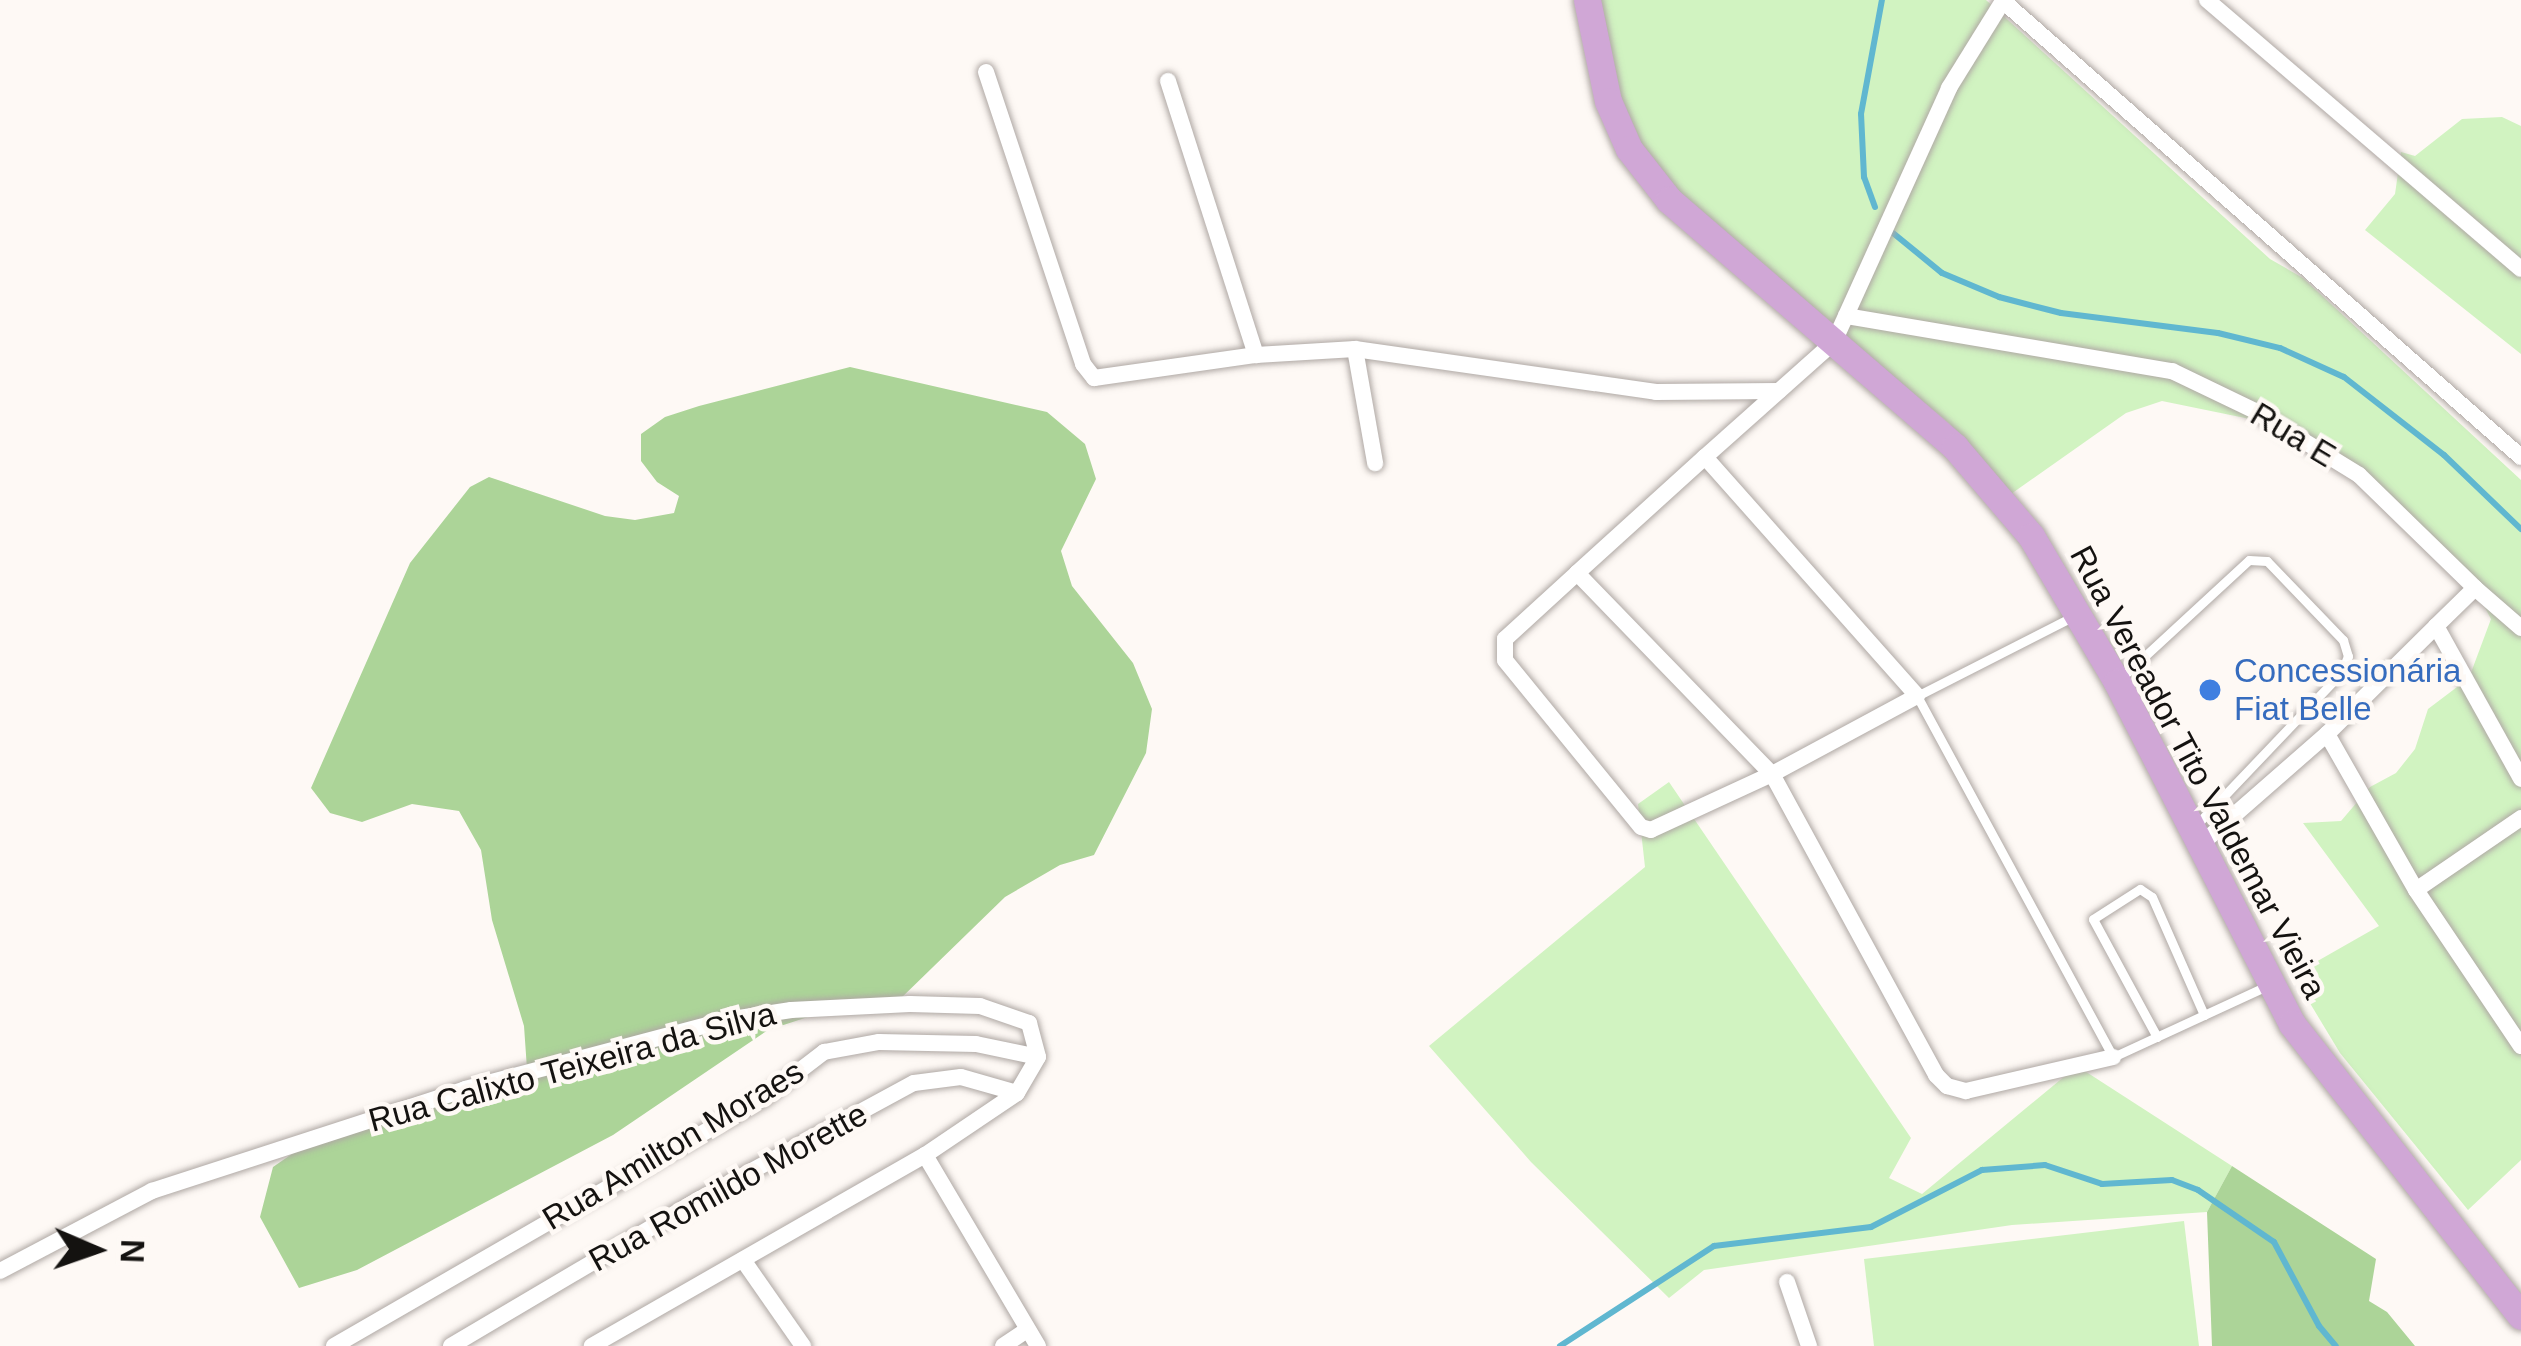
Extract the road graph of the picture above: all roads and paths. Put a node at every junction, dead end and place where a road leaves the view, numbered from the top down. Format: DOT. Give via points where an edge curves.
graph roads {
  1 [pos="1587,0"];
  2 [pos="2207,0"];
  3 [pos="2003,1"];
  4 [pos="986,72"];
  5 [pos="1168,81"];
  6 [pos="2521,269"];
  7 [pos="1840,329"];
  8 [pos="1355,349"];
  9 [pos="1256,355"];
  10 [pos="1779,391"];
  11 [pos="1705,457"];
  12 [pos="2521,457"];
  13 [pos="1375,463"];
  14 [pos="1576,573"];
  15 [pos="2474,588"];
  16 [pos="2077,614"];
  17 [pos="2436,626"];
  18 [pos="2521,628"];
  19 [pos="2117,682"];
  20 [pos="1917,696"];
  21 [pos="2327,734"];
  22 [pos="1772,774"];
  23 [pos="2521,779"];
  24 [pos="2521,818"];
  25 [pos="2196,837"];
  26 [pos="2416,890"];
  27 [pos="2270,985"];
  28 [pos="2204,1015"];
  29 [pos="2157,1037"];
  30 [pos="2521,1046"];
  31 [pos="1038,1057"];
  32 [pos="2113,1058"];
  33 [pos="1017,1093"];
  34 [pos="925,1155"];
  35 [pos="743,1260"];
  36 [pos="0,1271"];
  37 [pos="1786,1282"];
  38 [pos="2521,1316"];
  39 [pos="1028,1330"];
  40 [pos="800,1345"];
  41 [pos="334,1346"];
  42 [pos="451,1346"];
  43 [pos="592,1346"];
  44 [pos="1003,1346"];
  45 [pos="1038,1346"];
  46 [pos="1809,1346"];
  1 -- 7 [label="main road, Rua Vereador Tito Valdemar Vieira" via="1608,101 1629,149 1669,200"];
  2 -- 6 [label="street"];
  3 -- 7 [label="street" via="1949,88"];
  3 -- 12 [label="street"];
  4 -- 9 [label="street" via="1094,378"];
  5 -- 9 [label="street"];
  7 -- 10 [label="street"];
  7 -- 15 [label="street, Rua E" via="2172,371 2360,476"];
  7 -- 16 [label="main road, Rua Vereador Tito Valdemar Vieira" via="2031,536"];
  8 -- 9 [label="street"];
  8 -- 10 [label="street" via="1656,392"];
  8 -- 13 [label="street"];
  10 -- 11 [label="street"];
  11 -- 14 [label="street"];
  11 -- 20 [label="street"];
  14 -- 22 [label="street"];
  14 -- 22 [label="street" via="1505,639 1505,660 1641,826 1662,829"];
  15 -- 17 [label="street"];
  15 -- 18 [label="street, Rua E"];
  16 -- 19 [label="main road, Rua Vereador Tito Valdemar Vieira"];
  16 -- 20 [label="lane"];
  17 -- 21 [label="street"];
  17 -- 23 [label="street"];
  19 -- 25 [label="main road, Rua Vereador Tito Valdemar Vieira"];
  19 -- 25 [label="lane" via="2249,560 2267,561 2343,640 2341,673"];
  20 -- 22 [label="street"];
  20 -- 32 [label="lane"];
  21 -- 25 [label="street"];
  21 -- 26 [label="street"];
  22 -- 32 [label="street" via="1947,1086 1966,1091"];
  24 -- 26 [label="street"];
  25 -- 27 [label="main road, Rua Vereador Tito Valdemar Vieira"];
  26 -- 30 [label="street"];
  27 -- 28 [label="lane"];
  27 -- 38 [label="main road, Rua Vereador Tito Valdemar Vieira" via="2311,1055"];
  28 -- 29 [label="lane"];
  28 -- 29 [label="lane" via="2152,897 2140,889 2093,919"];
  29 -- 32 [label="lane"];
  31 -- 33 [label="street"];
  31 -- 36 [label="street, Rua Calixto Teixeira da Silva" via="1029,1022 980,1006 791,1010 726,1020 465,1089 152,1192"];
  31 -- 41 [label="street, Rua Amilton Moraes" via="976,1044 879,1042 824,1052 764,1098"];
  33 -- 34 [label="street"];
  33 -- 42 [label="street, Rua Romildo Morette" via="961,1077 914,1083"];
  34 -- 35 [label="street"];
  34 -- 39 [label="street"];
  35 -- 40 [label="street"];
  35 -- 43 [label="street"];
  37 -- 46 [label="street"];
  39 -- 44 [label="street"];
  39 -- 45 [label="street"];
}
